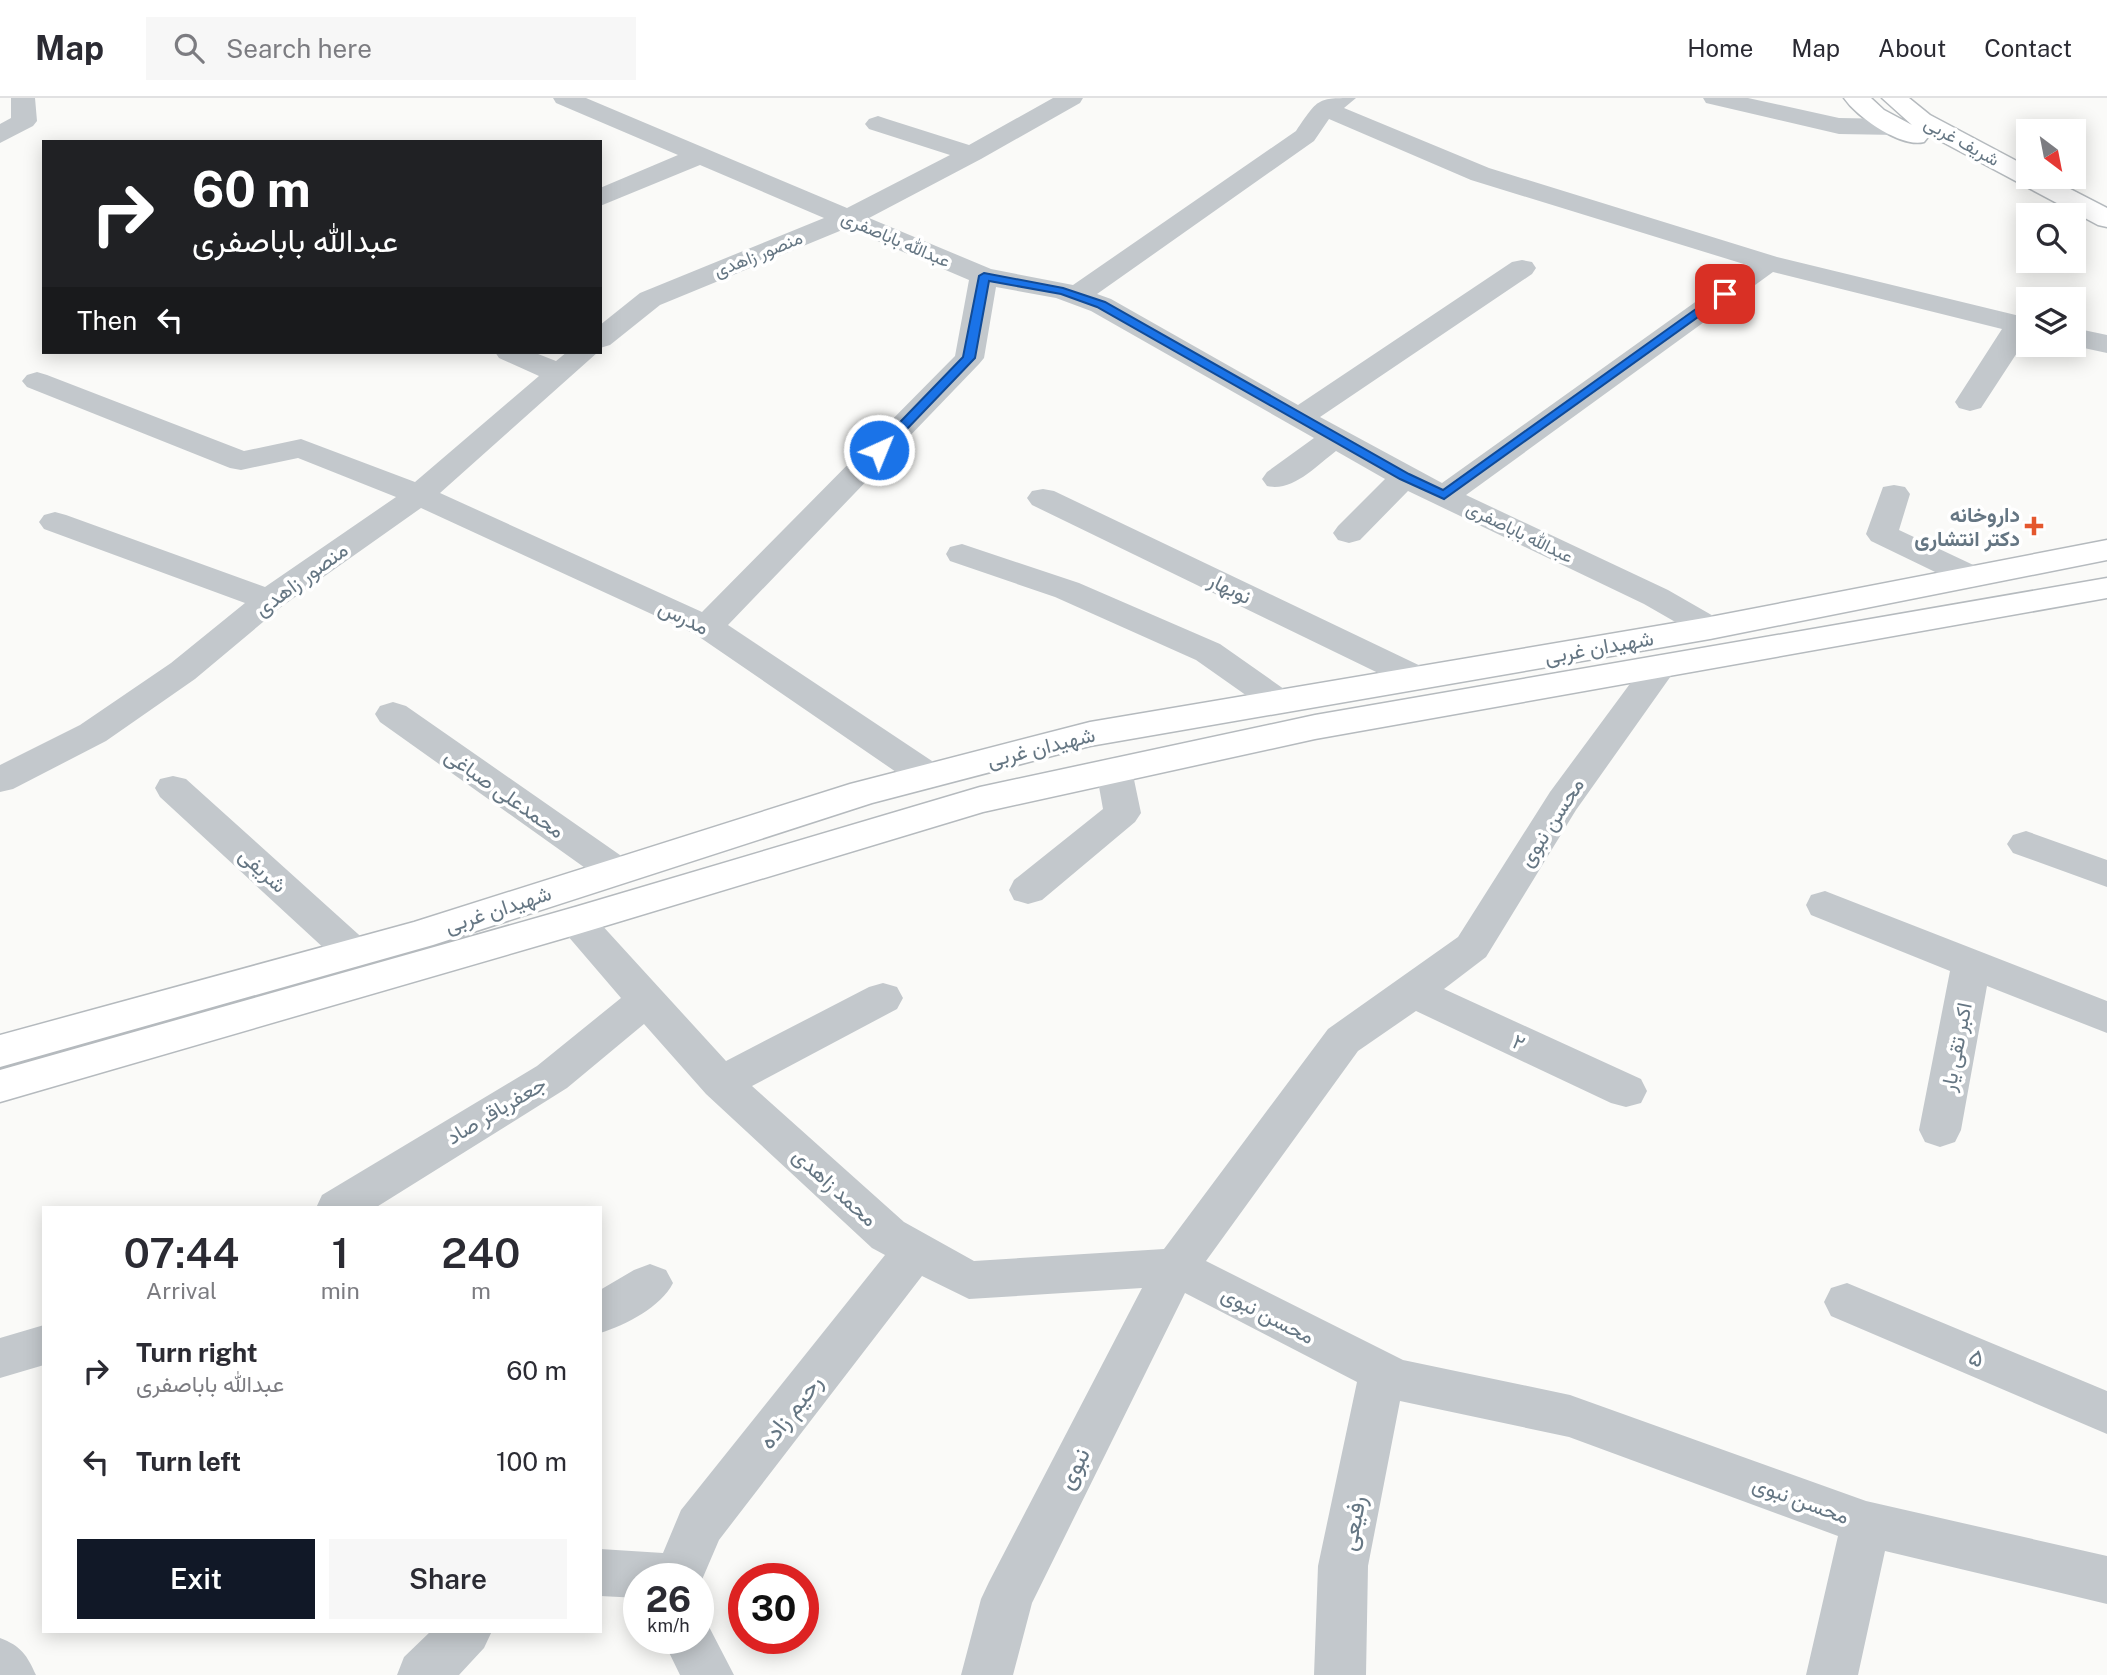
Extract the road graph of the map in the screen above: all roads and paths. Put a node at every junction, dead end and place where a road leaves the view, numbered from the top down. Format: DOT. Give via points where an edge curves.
graph roads {
  1 [pos="23,98"];
  2 [pos="565,98"];
  3 [pos="1030,98"];
  4 [pos="1715,98"];
  5 [pos="1856,98"];
  6 [pos="1894,98"];
  7 [pos="1064,102"];
  8 [pos="1334,103"];
  9 [pos="878,124"];
  10 [pos="1897,127"];
  11 [pos="0,135"];
  12 [pos="972,154"];
  13 [pos="700,155"];
  14 [pos="602,197"];
  15 [pos="2033,203"];
  16 [pos="848,218"];
  17 [pos="2107,219"];
  18 [pos="2086,233"];
  19 [pos="2107,244"];
  20 [pos="1768,263"];
  21 [pos="1522,268"];
  22 [pos="984,276"];
  23 [pos="1076,296"];
  24 [pos="2016,324"];
  25 [pos="602,337"];
  26 [pos="2016,337"];
  27 [pos="2086,340"];
  28 [pos="2107,344"];
  29 [pos="514,354"];
  30 [pos="582,354"];
  31 [pos="558,373"];
  32 [pos="37,381"];
  33 [pos="1970,402"];
  34 [pos="1300,417"];
  35 [pos="1335,437"];
  36 [pos="1404,477"];
  37 [pos="1278,479"];
  38 [pos="1894,494"];
  39 [pos="419,495"];
  40 [pos="1444,495"];
  41 [pos="1043,498"];
  42 [pos="55,522"];
  43 [pos="1349,533"];
  44 [pos="2107,550"];
  45 [pos="962,554"];
  46 [pos="1972,577"];
  47 [pos="2107,588"];
  48 [pos="269,600"];
  49 [pos="707,627"];
  50 [pos="1710,628"];
  51 [pos="1661,666"];
  52 [pos="1417,678"];
  53 [pos="1279,702"];
  54 [pos="393,714"];
  55 [pos="1114,770"];
  56 [pos="928,776"];
  57 [pos="0,780"];
  58 [pos="173,788"];
  59 [pos="2026,844"];
  60 [pos="617,871"];
  61 [pos="2107,874"];
  62 [pos="1028,890"];
  63 [pos="1825,905"];
  64 [pos="575,921"];
  65 [pos="354,953"];
  66 [pos="1972,964"];
  67 [pos="1413,992"];
  68 [pos="883,998"];
  69 [pos="646,1000"];
  70 [pos="2107,1018"];
  71 [pos="3,1055"];
  72 [pos="721,1083"];
  73 [pos="1626,1091"];
  74 [pos="1940,1130"];
  75 [pos="341,1206"];
  76 [pos="916,1250"];
  77 [pos="1175,1267"];
  78 [pos="650,1283"];
  79 [pos="1847,1302"];
  80 [pos="602,1313"];
  81 [pos="42,1346"];
  82 [pos="0,1358"];
  83 [pos="1382,1373"];
  84 [pos="2107,1413"];
  85 [pos="1866,1524"];
  86 [pos="684,1563"];
  87 [pos="602,1572"];
  88 [pos="623,1574"];
  89 [pos="2107,1580"];
  90 [pos="464,1633"];
  91 [pos="697,1654"];
  92 [pos="0,1662"];
  93 [pos="10,1675"];
  94 [pos="423,1675"];
  95 [pos="708,1675"];
  96 [pos="987,1675"];
  97 [pos="1340,1675"];
  98 [pos="1832,1675"];
  1 -- 11 [label="street" via="24,121"];
  2 -- 13 [label="street, عبدالله باباصفری" via="624,111"];
  3 -- 7 [label="street"];
  4 -- 10 [label="street" via="1839,126"];
  5 -- 10 [label="main road, شریف غربی"];
  6 -- 17 [label="main road, شریف غربی" via="1921,120"];
  7 -- 12 [label="street, منصور زاهدی"];
  8 -- 20 [label="street" via="1480,174"];
  8 -- 23 [label="street" via="1305,136"];
  9 -- 12 [label="street"];
  10 -- 15 [label="main road, شریف غربی"];
  12 -- 16 [label="street, منصور زاهدی"];
  13 -- 14 [label="street"];
  13 -- 16 [label="street, عبدالله باباصفری"];
  16 -- 22 [label="street, عبدالله باباصفری"];
  16 -- 25 [label="street, منصور زاهدی" via="650,299"];
  18 -- 19 [label="main road"];
  20 -- 24 [label="street"];
  20 -- 40 [label="street"];
  21 -- 34 [label="street"];
  22 -- 23 [label="street, عبدالله باباصفری"];
  22 -- 49 [label="street" via="969,358"];
  23 -- 34 [label="street, عبدالله باباصفری" via="1101,305"];
  26 -- 33 [label="street"];
  27 -- 28 [label="street"];
  29 -- 31 [label="street"];
  30 -- 31 [label="street, منصور زاهدی"];
  31 -- 39 [label="street, منصور زاهدی"];
  32 -- 39 [label="street, مدرس" via="241,461 301,448"];
  34 -- 35 [label="street, عبدالله باباصفری"];
  35 -- 36 [label="street, عبدالله باباصفری"];
  35 -- 37 [label="street"];
  36 -- 40 [label="street, عبدالله باباصفری"];
  36 -- 43 [label="street"];
  38 -- 46 [label="street" via="1882,534"];
  39 -- 48 [label="street, منصور زاهدی"];
  39 -- 49 [label="street, مدرس"];
  40 -- 50 [label="street, عبدالله باباصفری" via="1656,597"];
  41 -- 52 [label="street, نوبهار"];
  42 -- 48 [label="street"];
  44 -- 46 [label="main road, شهیدان غربی"];
  45 -- 53 [label="street" via="1067,590 1208,652"];
  46 -- 50 [label="main road, شهیدان غربی"];
  47 -- 51 [label="main road, شهیدان غربی"];
  48 -- 57 [label="street, منصور زاهدی" via="183,671 93,733"];
  49 -- 56 [label="street, مدرس"];
  50 -- 52 [label="main road, شهیدان غربی"];
  51 -- 55 [label="main road, شهیدان غربی" via="1315,727"];
  51 -- 67 [label="street, محسن نبوی" via="1563,801 1472,947"];
  52 -- 53 [label="main road, شهیدان غربی"];
  53 -- 56 [label="main road, شهیدان غربی" via="1090,734"];
  54 -- 60 [label="street, محمدعلی صباغی"];
  55 -- 62 [label="street" via="1122,813"];
  55 -- 64 [label="main road, شهیدان غربی" via="980,800"];
  56 -- 60 [label="main road, شهیدان غربی"];
  58 -- 65 [label="street, شریفی"];
  59 -- 61 [label="street"];
  60 -- 65 [label="main road, شهیدان غربی"];
  63 -- 66 [label="street"];
  64 -- 69 [label="street, محمد زاهدی"];
  64 -- 71 [label="main road, شهیدان غربی"];
  65 -- 71 [label="main road, شهیدان غربی"];
  66 -- 70 [label="street"];
  66 -- 74 [label="street, اکبر تقی یار"];
  67 -- 73 [label="street, ۲"];
  67 -- 77 [label="street, محسن نبوی" via="1343,1040"];
  68 -- 72 [label="street"];
  69 -- 72 [label="street, محمد زاهدی"];
  69 -- 75 [label="street, جعفرباقر صاد" via="552,1077"];
  72 -- 76 [label="street, محمد زاهدی" via="888,1235"];
  76 -- 77 [label="street, محمد زاهدی" via="969,1280"];
  76 -- 86 [label="street, رحیم زاده" via="699,1526"];
  77 -- 83 [label="street, محسن نبوی"];
  77 -- 96 [label="street, نبوی" via="1007,1599"];
  78 -- 80 [label="street"];
  79 -- 84 [label="street, ۵"];
  81 -- 82 [label="street"];
  83 -- 85 [label="street, محسن نبوی" via="1570,1416"];
  83 -- 97 [label="street, رفیعی" via="1343,1566"];
  85 -- 89 [label="street, محسن نبوی"];
  85 -- 98 [label="street"];
  87 -- 88 [label="street"];
  90 -- 94 [label="street"];
  91 -- 95 [label="street"];
  92 -- 93 [label="street"];
}
